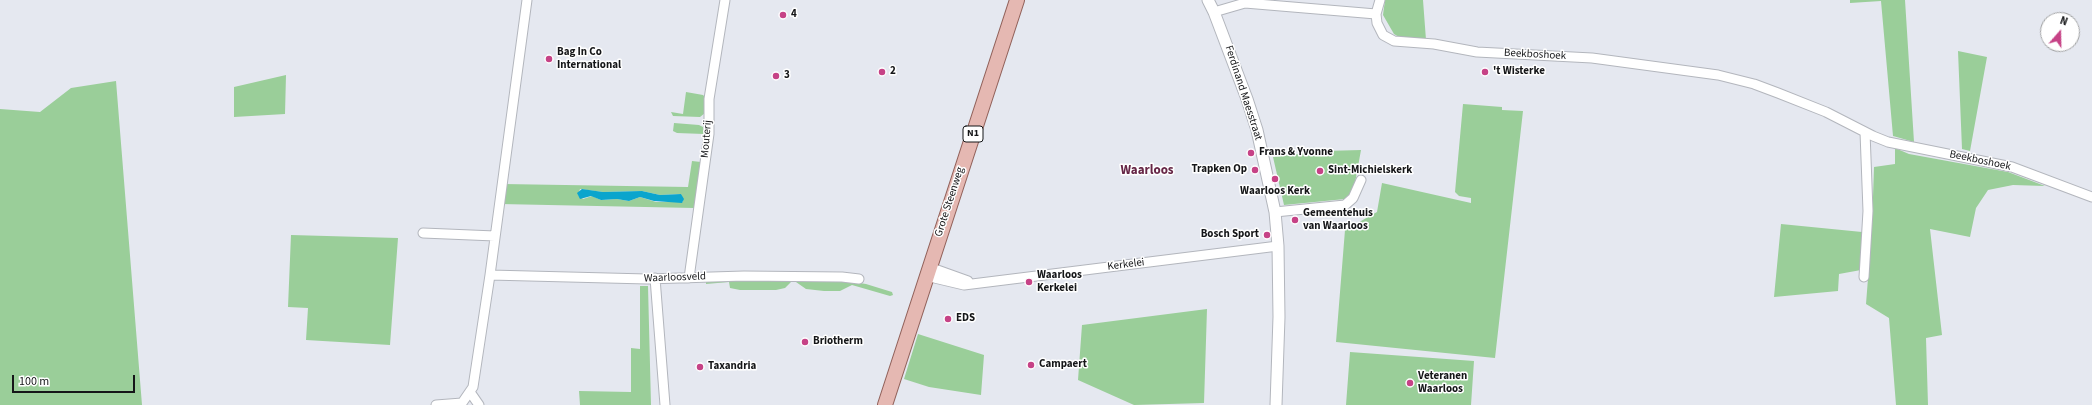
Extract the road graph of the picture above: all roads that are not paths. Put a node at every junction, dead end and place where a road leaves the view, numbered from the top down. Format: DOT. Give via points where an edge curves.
graph roads {
  1 [pos="527,0"];
  2 [pos="725,0"];
  3 [pos="1016,0"];
  4 [pos="1208,0"];
  5 [pos="1380,0"];
  6 [pos="1214,12"];
  7 [pos="1376,14"];
  8 [pos="1865,132"];
  9 [pos="1361,180"];
  10 [pos="2092,197"];
  11 [pos="1275,212"];
  12 [pos="424,232"];
  13 [pos="495,236"];
  14 [pos="1278,246"];
  15 [pos="928,272"];
  16 [pos="490,275"];
  17 [pos="1864,277"];
  18 [pos="655,278"];
  19 [pos="689,278"];
  20 [pos="859,279"];
  21 [pos="470,392"];
  22 [pos="436,405"];
  23 [pos="479,405"];
  24 [pos="665,405"];
  25 [pos="885,405"];
  26 [pos="1276,405"];
  1 -- 13 [label="street"];
  2 -- 19 [label="street, Mouterij" via="710,99 709,134"];
  3 -- 15 [label="main road, Grote Steenweg / N1"];
  4 -- 6 [label="street, Ferdinand Maesstraat"];
  5 -- 7 [label="street"];
  6 -- 7 [label="street" via="1245,3"];
  6 -- 11 [label="street, Ferdinand Maesstraat" via="1257,130"];
  7 -- 8 [label="street, Beekboshoek" via="1376,23 1383,35 1394,41 1434,44 1477,52 1592,58 1718,75 1778,93 1826,112"];
  8 -- 10 [label="street, Beekboshoek" via="1894,143 2012,167"];
  8 -- 17 [label="street" via="1868,211"];
  9 -- 11 [label="street" via="1354,198 1345,205"];
  11 -- 14 [label="street, Ferdinand Maesstraat"];
  12 -- 13 [label="street"];
  13 -- 16 [label="street"];
  14 -- 15 [label="street, Kerkelei" via="964,285"];
  14 -- 26 [label="street, Ferdinand Maesstraat"];
  15 -- 25 [label="main road, Grote Steenweg / N1"];
  16 -- 18 [label="street, Waarloosveld"];
  16 -- 21 [label="street"];
  18 -- 19 [label="street, Waarloosveld"];
  18 -- 24 [label="street"];
  19 -- 20 [label="street, Waarloosveld" via="744,276"];
  21 -- 22 [label="street" via="462,403"];
  21 -- 23 [label="street"];
}
